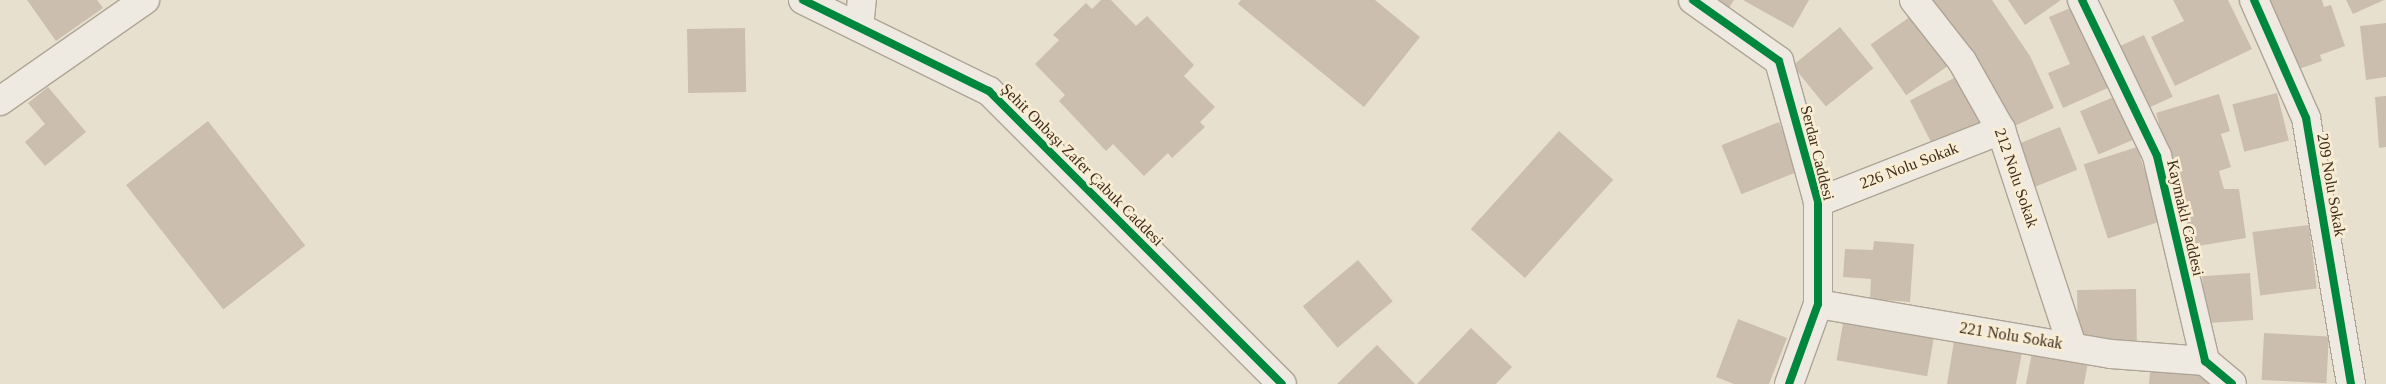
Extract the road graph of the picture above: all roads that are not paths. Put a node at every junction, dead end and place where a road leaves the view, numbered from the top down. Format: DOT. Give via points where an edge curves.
graph roads {
  1 [pos="144,0"];
  2 [pos="803,0"];
  3 [pos="862,0"];
  4 [pos="1693,0"];
  5 [pos="1914,0"];
  6 [pos="2082,0"];
  7 [pos="2254,0"];
  8 [pos="858,27"];
  9 [pos="0,101"];
  10 [pos="2001,130"];
  11 [pos="1818,202"];
  12 [pos="1818,304"];
  13 [pos="2072,346"];
  14 [pos="2205,361"];
  15 [pos="1282,384"];
  16 [pos="1789,384"];
  17 [pos="2232,384"];
  18 [pos="2351,384"];
  1 -- 9 [label="street"];
  2 -- 8 [label="street, Şehit Onbaşı Zafer Çabuk Caddesi"];
  3 -- 8 [label="street"];
  4 -- 11 [label="street, Serdar Caddesi" via="1779,61"];
  5 -- 10 [label="street, 212 Nolu Sokak" via="1962,61"];
  6 -- 14 [label="street, Kaymaklı Caddesi" via="2157,156"];
  7 -- 18 [label="street, 209 Nolu Sokak" via="2306,118"];
  8 -- 15 [label="street, Şehit Onbaşı Zafer Çabuk Caddesi" via="989,91"];
  10 -- 11 [label="street, 226 Nolu Sokak"];
  10 -- 13 [label="street, 212 Nolu Sokak"];
  11 -- 12 [label="street, Serdar Caddesi"];
  12 -- 13 [label="street, 221 Nolu Sokak"];
  12 -- 16 [label="street, Serdar Caddesi"];
  13 -- 14 [label="street, 221 Nolu Sokak" via="2112,354"];
  14 -- 17 [label="street"];
}
